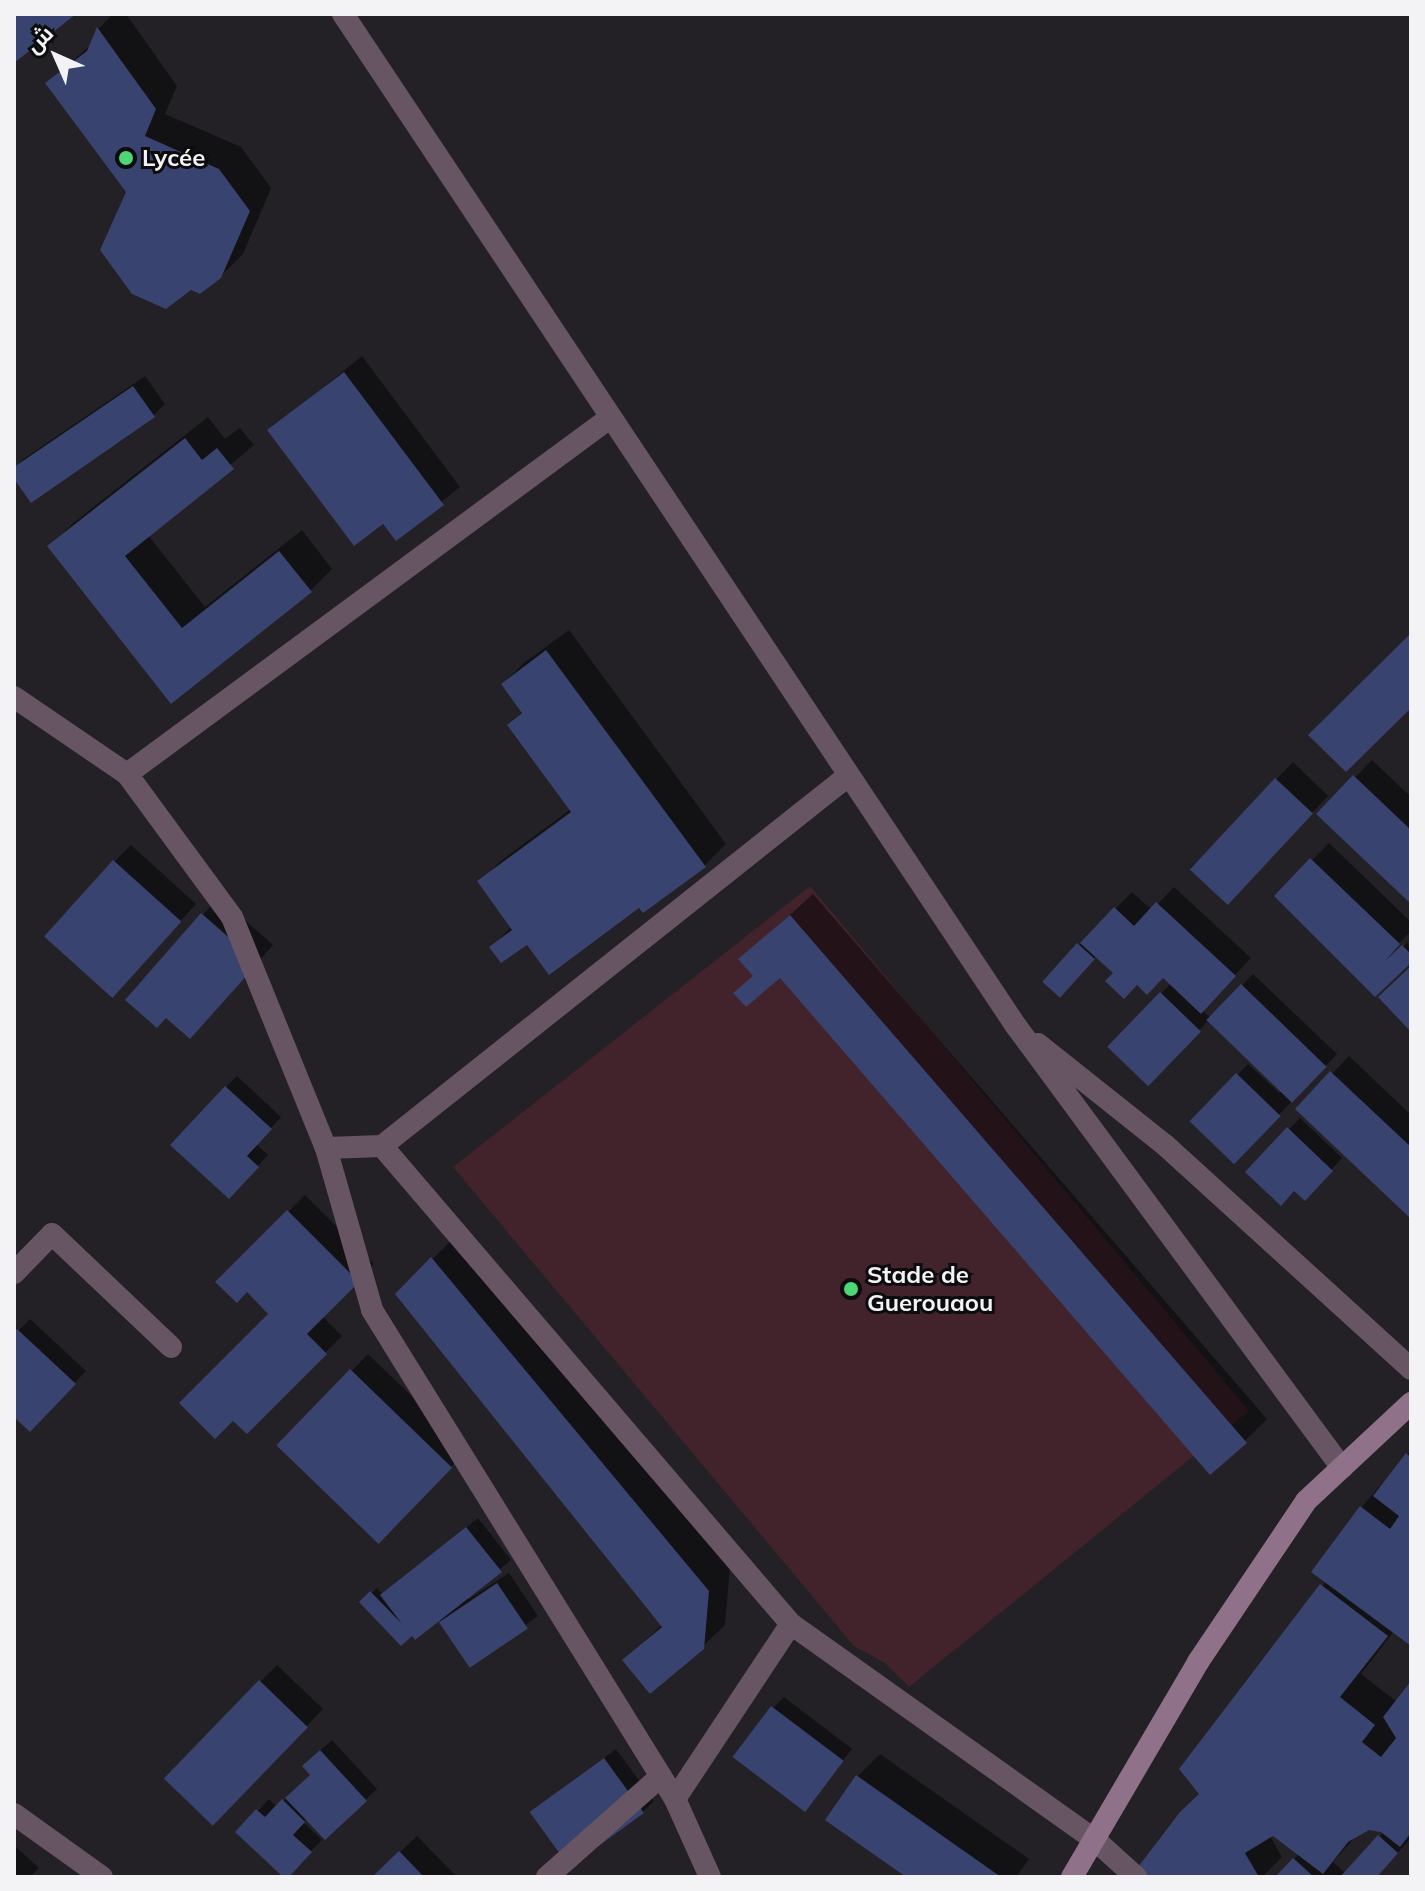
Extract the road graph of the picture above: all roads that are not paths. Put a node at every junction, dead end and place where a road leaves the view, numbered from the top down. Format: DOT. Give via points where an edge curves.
graph roads {
  1 [pos="343,14"];
  2 [pos="611,417"];
  3 [pos="14,697"];
  4 [pos="127,774"];
  5 [pos="849,775"];
  6 [pos="1016,1026"];
  7 [pos="382,1146"];
  8 [pos="326,1148"];
  9 [pos="14,1273"];
  10 [pos="171,1347"];
  11 [pos="1411,1369"];
  12 [pos="1411,1403"];
  13 [pos="1342,1468"];
  14 [pos="791,1624"];
  15 [pos="661,1776"];
  16 [pos="675,1799"];
  17 [pos="14,1814"];
  18 [pos="1094,1839"];
  19 [pos="102,1877"];
  20 [pos="547,1877"];
  21 [pos="710,1877"];
  22 [pos="1072,1877"];
  23 [pos="1136,1877"];
  1 -- 2 [label="street"];
  2 -- 4 [label="street"];
  2 -- 5 [label="street"];
  3 -- 4 [label="street"];
  4 -- 8 [label="street" via="232,917"];
  5 -- 6 [label="street"];
  5 -- 7 [label="street"];
  6 -- 11 [label="street" via="1165,1145"];
  6 -- 13 [label="street"];
  7 -- 8 [label="street"];
  7 -- 14 [label="street"];
  8 -- 15 [label="street" via="372,1310"];
  9 -- 10 [label="street" via="52,1234"];
  12 -- 13 [label="main road"];
  13 -- 18 [label="main road" via="1306,1501 1198,1662"];
  14 -- 16 [label="street"];
  14 -- 18 [label="street"];
  15 -- 16 [label="street"];
  15 -- 20 [label="street"];
  16 -- 21 [label="street"];
  17 -- 19 [label="street"];
  18 -- 22 [label="main road"];
  18 -- 23 [label="street"];
}
